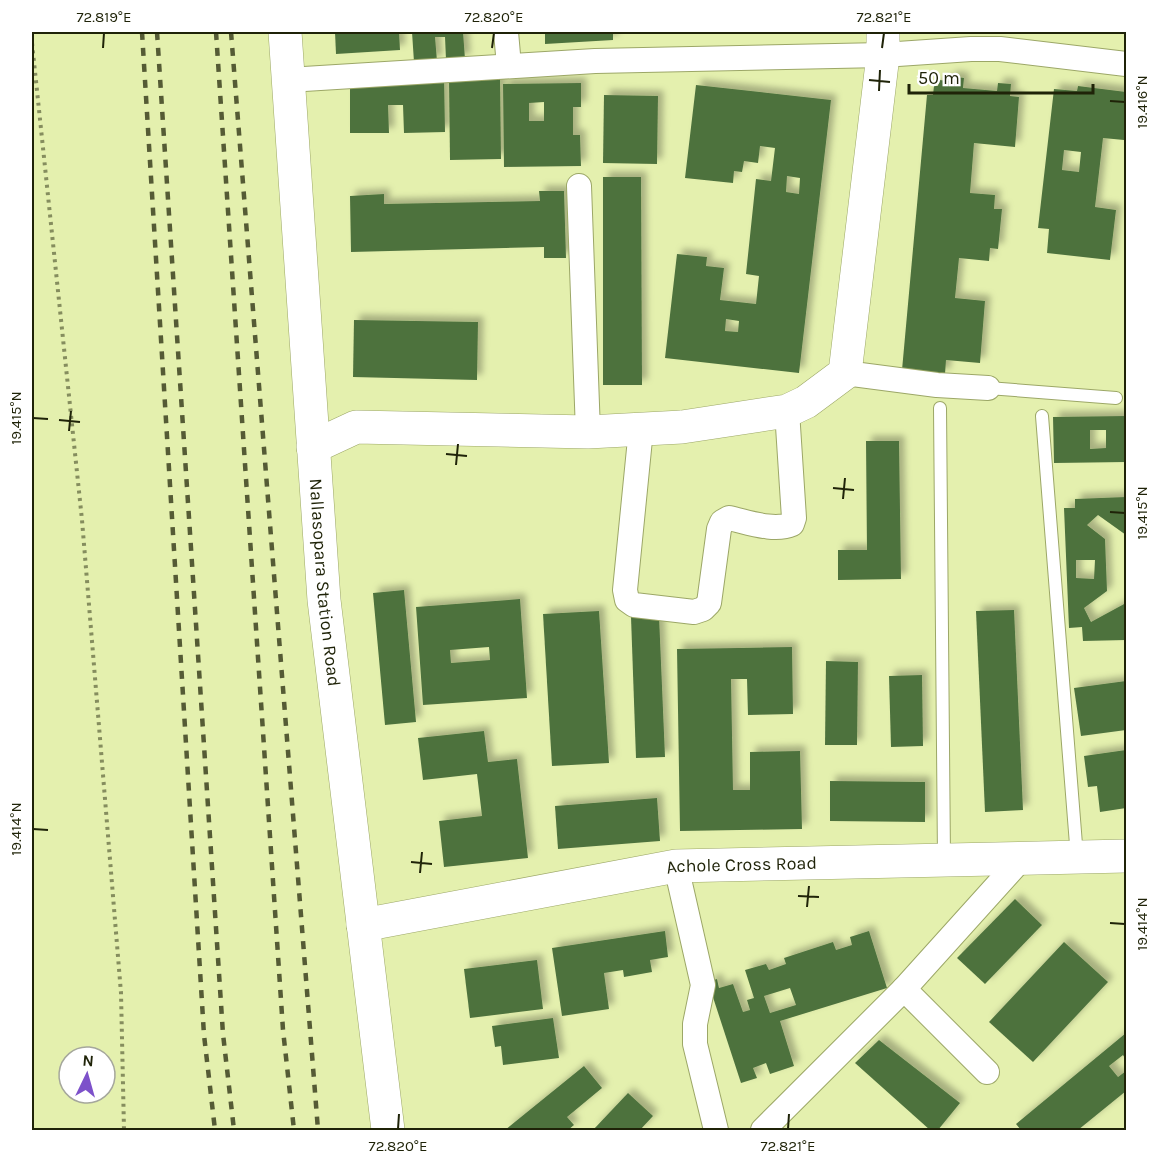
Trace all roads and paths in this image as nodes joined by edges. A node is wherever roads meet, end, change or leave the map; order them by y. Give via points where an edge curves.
1 (285, 32) edge
2 (506, 32) edge
3 (32, 43) edge
4 (883, 43) edge
5 (1126, 64) edge
6 (509, 66) junction
7 (288, 80) junction
8 (579, 186) dead end
9 (845, 373) junction
10 (988, 388) joint
11 (1116, 398) dead end
12 (940, 408) dead end
13 (788, 411) junction
14 (1042, 416) dead end
15 (641, 429) junction
16 (588, 432) junction
17 (312, 447) junction
18 (1126, 856) edge
19 (1023, 857) junction
20 (1077, 858) junction
21 (944, 859) junction
22 (676, 867) junction
23 (363, 925) junction
24 (904, 989) junction
25 (987, 1072) dead end
26 (124, 1131) edge
27 (388, 1131) edge
28 (716, 1131) edge
29 (763, 1131) edge

1 - 7 street, Nallasopara Station Road
2 - 6 street
3 - 26 path via 82,520 121,993
4 - 5 street via 1000,49
4 - 6 street
4 - 9 street
6 - 7 street
7 - 17 street, Nallasopara Station Road
8 - 16 street
9 - 10 street
9 - 13 street
10 - 11 lane
12 - 21 lane
13 - 15 street
13 - 15 street via 792,524 775,527 729,518 722,522 709,603 694,612 634,605 627,600
14 - 20 lane
15 - 16 street
16 - 17 street via 356,428
17 - 23 street, Nallasopara Station Road via 324,600
18 - 20 street, Achole Cross Road
19 - 20 street, Achole Cross Road
19 - 21 street, Achole Cross Road
19 - 24 street
21 - 22 street, Achole Cross Road
22 - 23 street, Achole Cross Road
22 - 28 street via 703,985 695,1044
23 - 27 street, Nallasopara Station Road
24 - 25 street
24 - 29 street

